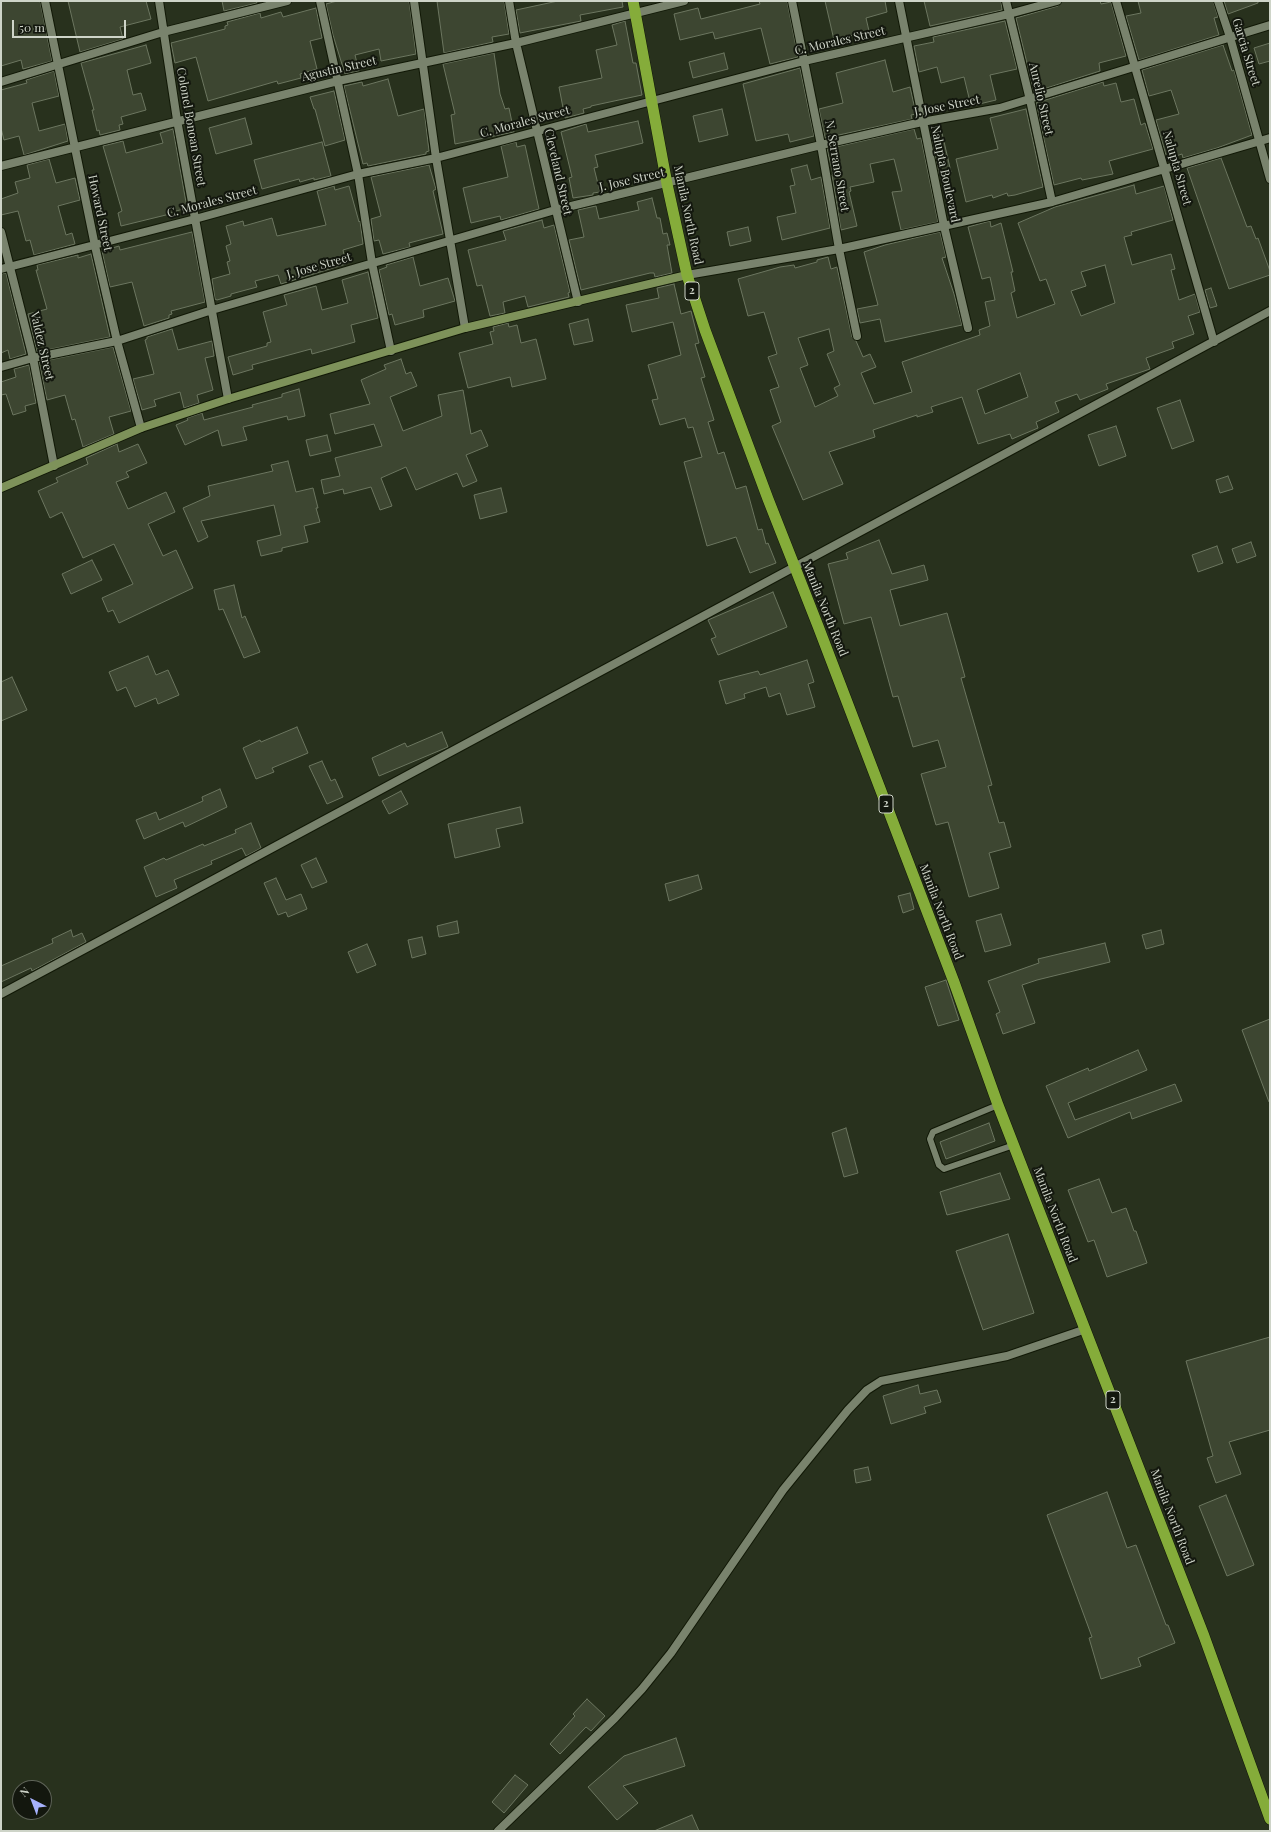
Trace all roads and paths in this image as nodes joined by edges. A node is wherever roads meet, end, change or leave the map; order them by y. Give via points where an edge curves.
1 (45, 1) edge
2 (159, 1) edge
3 (287, 1) edge
4 (320, 1) edge
5 (414, 1) edge
6 (509, 1) edge
7 (633, 1) edge
8 (684, 1) edge
9 (792, 1) edge
10 (899, 1) edge
11 (1006, 1) edge
12 (1057, 1) edge
13 (1116, 1) edge
14 (1218, 1) edge
15 (635, 12) junction
16 (1009, 14) junction
17 (1270, 25) edge
18 (163, 32) junction
19 (1230, 36) junction
20 (907, 38) junction
21 (516, 43) junction
22 (804, 61) junction
23 (422, 63) junction
24 (57, 66) junction
25 (1136, 67) junction
26 (338, 81) junction
27 (1, 82) edge
28 (652, 100) junction
29 (1030, 100) junction
30 (177, 120) junction
31 (922, 122) junction
32 (536, 130) junction
33 (1270, 138) edge
34 (1260, 141) junction
35 (821, 145) junction
36 (73, 147) junction
37 (436, 158) junction
38 (1, 166) edge
39 (1164, 170) junction
40 (358, 174) junction
41 (1270, 179) edge
42 (667, 184) junction
43 (1052, 202) junction
44 (555, 210) junction
45 (195, 219) junction
46 (944, 226) junction
47 (1, 232) edge
48 (450, 242) junction
49 (95, 246) junction
50 (839, 249) junction
51 (372, 263) junction
52 (11, 266) junction
53 (1, 269) edge
54 (687, 275) junction
55 (578, 302) junction
56 (212, 310) junction
57 (1270, 311) edge
58 (466, 328) junction
59 (968, 328) dead end
60 (857, 336) dead end
61 (117, 341) junction
62 (1214, 342) junction
63 (391, 350) junction
64 (33, 358) junction
65 (1, 367) edge
66 (228, 399) junction
67 (141, 428) junction
68 (54, 466) junction
69 (1, 488) edge
70 (794, 568) junction
71 (1, 994) edge
72 (998, 1105) junction
73 (1014, 1145) junction
74 (1086, 1329) junction
75 (1270, 1819) edge
76 (498, 1831) edge

1 - 24 street, Howard Street
2 - 18 street, Colonel Bonoan Street
3 - 18 street
4 - 26 street
5 - 23 street
6 - 21 street, Cleveland Street
7 - 15 highway, Manila North Road / 2
8 - 15 street, Agustin Street
9 - 22 street, N. Serrano Street
10 - 20 street, Nalupta Boulevard
11 - 16 street, Aurelio Street
12 - 16 street, C. Morales Street
13 - 25 street, Nalupta Street
14 - 19 street, Garcia Street
15 - 21 street, Agustin Street
15 - 28 highway, Manila North Road / 2
16 - 20 street, C. Morales Street
16 - 29 street, Aurelio Street
17 - 19 street, J. Jose Street
18 - 24 street
18 - 30 street, Colonel Bonoan Street
19 - 25 street, J. Jose Street
19 - 34 street, Garcia Street
20 - 22 street, C. Morales Street
20 - 31 street, Nalupta Boulevard
21 - 23 street, Agustin Street
21 - 32 street, Cleveland Street
22 - 28 street, C. Morales Street
22 - 35 street, N. Serrano Street
23 - 26 street, Agustin Street
23 - 37 street
24 - 27 street
24 - 36 street, Howard Street
25 - 29 street, J. Jose Street
25 - 39 street, Nalupta Street
26 - 30 street, Agustin Street
26 - 40 street
28 - 32 street, C. Morales Street
28 - 42 highway, Manila North Road / 2
29 - 31 street, J. Jose Street
29 - 43 street, Aurelio Street
30 - 36 street, Agustin Street
30 - 45 street, Colonel Bonoan Street
31 - 35 street, J. Jose Street
31 - 46 street, Nalupta Boulevard
32 - 37 street, C. Morales Street
32 - 44 street, Cleveland Street
33 - 34 street
34 - 39 street
34 - 41 street, Garcia Street
35 - 42 street, J. Jose Street
35 - 50 street, N. Serrano Street
36 - 38 street, Agustin Street
36 - 49 street, Howard Street
37 - 40 street, C. Morales Street
37 - 48 street
39 - 43 street
39 - 62 street, Nalupta Street
40 - 45 street, C. Morales Street
40 - 51 street
42 - 44 street, J. Jose Street
42 - 54 highway, Manila North Road / 2
43 - 46 street
44 - 48 street, J. Jose Street
44 - 55 street, Cleveland Street
45 - 49 street, C. Morales Street
45 - 56 street, Colonel Bonoan Street
46 - 50 street
46 - 59 street, Nalupta Boulevard
47 - 52 street, Valdez Street
48 - 51 street, J. Jose Street
48 - 58 street
49 - 52 street, C. Morales Street
49 - 61 street, Howard Street
50 - 54 street
50 - 60 street, N. Serrano Street
51 - 56 street, J. Jose Street
51 - 63 street
52 - 53 street, C. Morales Street
52 - 64 street, Valdez Street
54 - 55 main road
54 - 70 highway, Manila North Road / 2
55 - 58 main road
56 - 61 street, J. Jose Street
56 - 66 street, Colonel Bonoan Street
57 - 62 street
58 - 63 main road
61 - 64 street, J. Jose Street
61 - 67 street, Howard Street
62 - 70 street
63 - 66 main road
64 - 65 street, J. Jose Street
64 - 68 street, Valdez Street
66 - 67 main road
67 - 68 main road
68 - 69 main road
70 - 71 street
70 - 72 highway, Manila North Road / 2 via 946,960
72 - 73 highway, Manila North Road / 2
72 - 73 lane via 933,1132 930,1139 938,1165 944,1169
73 - 74 highway, Manila North Road / 2
74 - 75 highway, Manila North Road / 2 via 1204,1636
74 - 76 street via 1007,1356 881,1381 867,1390 784,1490 671,1653 642,1689

